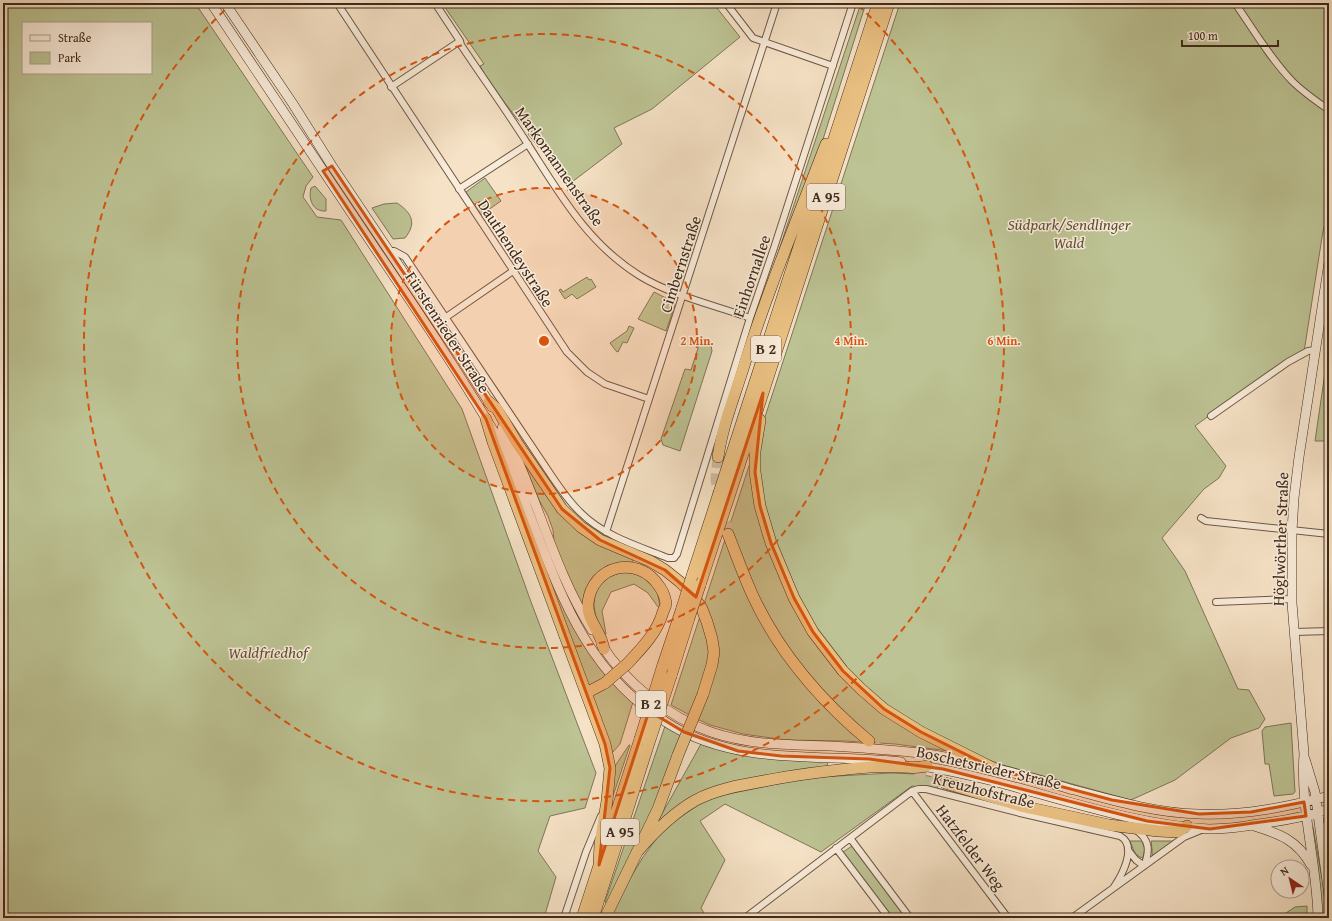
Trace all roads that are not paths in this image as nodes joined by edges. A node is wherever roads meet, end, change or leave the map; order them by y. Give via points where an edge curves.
1 (211, 3) edge
2 (225, 3) edge
3 (337, 3) edge
4 (435, 3) edge
5 (726, 3) edge
6 (777, 3) edge
7 (853, 3) edge
8 (878, 3) edge
9 (889, 3) edge
10 (1235, 3) edge
11 (460, 41) junction
12 (764, 43) junction
13 (833, 66) junction
14 (392, 87) junction
15 (1329, 110) edge
16 (840, 123) junction
17 (528, 144) junction
18 (332, 166) junction
19 (323, 171) junction
20 (459, 189) junction
21 (389, 251) junction
22 (1329, 262) edge
23 (512, 272) junction
24 (684, 295) junction
25 (446, 318) junction
26 (750, 318) junction
27 (438, 324) junction
28 (1315, 350) junction
29 (763, 393) junction
30 (649, 399) junction
31 (489, 402) junction
32 (1211, 416) dead end
33 (486, 418) junction
34 (718, 457) tunnel mouth
35 (1201, 518) dead end
36 (1292, 531) junction
37 (606, 532) junction
38 (728, 534) tunnel mouth
39 (1329, 534) edge
40 (674, 558) joint
41 (696, 581) junction
42 (1292, 599) junction
43 (1216, 602) dead end
44 (1329, 631) edge
45 (1294, 632) junction
46 (604, 649) junction
47 (667, 672) junction
48 (633, 682) joint
49 (586, 693) junction
50 (629, 694) joint
51 (869, 741) tunnel mouth
52 (644, 743) junction
53 (1304, 754) junction
54 (927, 766) junction
55 (995, 769) junction
56 (945, 783) tunnel mouth
57 (912, 791) junction
58 (1329, 796) edge
59 (1316, 799) junction
60 (607, 801) junction
61 (1304, 802) junction
62 (1329, 809) edge
63 (1318, 813) junction
64 (1306, 816) junction
65 (1251, 825) junction
66 (1187, 826) junction
67 (1130, 828) junction
68 (1210, 829) junction
69 (1329, 830) edge
70 (850, 838) junction
71 (836, 848) junction
72 (1128, 850) junction
73 (1324, 850) junction
74 (637, 852) junction
75 (599, 865) junction
76 (1144, 866) junction
77 (1314, 871) junction
78 (1114, 887) junction
79 (1329, 896) edge
80 (887, 916) edge
81 (564, 918) edge
82 (582, 918) edge
83 (593, 918) edge
84 (605, 918) edge
85 (745, 918) edge
86 (879, 918) edge
87 (910, 918) edge
88 (1008, 918) edge
89 (1072, 918) edge
90 (1318, 918) edge

1 - 19 main road, Fürstenrieder Straße
2 - 18 main road, Fürstenrieder Straße
3 - 14 street, Dauthendeystraße
4 - 11 street, Markomannenstraße
5 - 12 street via 753,38
6 - 12 street, Cimbernstraße
7 - 13 street, Einhornallee
8 - 16 highway, B 2
9 - 29 highway, A 95
10 - 15 street via 1268,53 1291,80
11 - 14 street
11 - 17 street, Markomannenstraße
12 - 13 street
12 - 24 street, Cimbernstraße
13 - 26 street, Einhornallee
14 - 20 street, Dauthendeystraße
16 - 34 highway via 829,136 749,349 726,421
16 - 41 highway, B 2
17 - 20 street
17 - 24 street, Markomannenstraße via 572,212 603,248 640,276
18 - 19 main road
18 - 21 main road, Fürstenrieder Straße
19 - 33 main road, Fürstenrieder Straße via 454,365
20 - 23 street, Dauthendeystraße
21 - 25 street, Fürstenrieder Straße via 405,257
21 - 27 main road, Fürstenrieder Straße
22 - 28 main road, Höglwörther Straße
23 - 25 street
23 - 30 street, Dauthendeystraße via 565,350 587,372 605,384
24 - 26 street, Markomannenstraße
24 - 30 street, Cimbernstraße
25 - 27 street
25 - 37 street, Fürstenrieder Straße via 573,505
26 - 40 street, Einhornallee
27 - 31 main road, Fürstenrieder Straße
28 - 32 street via 1288,362
28 - 36 main road, Höglwörther Straße via 1299,458
29 - 41 highway, A 95
29 - 55 highway via 755,451 760,506 771,543 794,598 813,632 843,671 884,709 921,732
30 - 37 street, Cimbernstraße
31 - 46 main road, Fürstenrieder Straße via 522,469 565,578 582,614
31 - 74 highway, bridge via 497,409 562,509 600,540 665,570 695,598 707,622 714,652 712,665 658,808
33 - 49 highway
33 - 50 main road, Fürstenrieder Straße via 509,460 556,582 573,618 592,652
35 - 36 street via 1206,521
36 - 39 street
36 - 42 main road, Höglwörther Straße
37 - 40 street, Fürstenrieder Straße via 668,558
38 - 51 highway via 752,595 794,665 833,709
41 - 47 highway, A 95, bridge via 689,618
41 - 47 highway, B 2, bridge via 682,608
42 - 43 street
42 - 45 main road, Höglwörther Straße
44 - 45 street
45 - 53 main road, Höglwörther Straße
46 - 48 main road, Fürstenrieder Straße
46 - 49 highway, bridge via 589,617 588,603 593,587 602,575 613,569 636,568 647,572 663,591 666,604 660,622 649,640 627,664 597,689
47 - 52 highway, A 95, bridge
48 - 55 main road, Boschetsrieder Straße via 652,700 690,723 741,740 784,745 893,750 934,755
49 - 60 highway via 605,744 610,768
50 - 54 main road, Boschetsrieder Straße via 668,724 707,742 738,751
52 - 75 highway, B 2
52 - 83 highway, A 95
53 - 59 main road, Höglwörther Straße
53 - 61 main road, Höglwörther Straße
54 - 66 main road, Boschetsrieder Straße via 982,778 1115,815
54 - 74 highway via 916,769 872,767 824,771 728,788 709,794 683,808 664,823
55 - 61 main road, Boschetsrieder Straße via 1112,800 1181,813 1224,815
56 - 67 highway via 1021,806
57 - 70 street, Kreuzhofstraße
57 - 72 street, Kreuzhofstraße via 926,789 1115,834 1126,840
57 - 88 street, Hatzfelder Weg
58 - 59 main road, Boschetsrieder Straße
59 - 61 main road, Boschetsrieder Straße
59 - 63 main road, Höglwörther Straße
60 - 75 highway
60 - 81 street via 586,852
61 - 64 main road, Höglwörther Straße
62 - 63 main road, Boschetsrieder Straße
63 - 64 main road, Boschetsrieder Straße
63 - 73 main road, Höglwörther Straße
64 - 65 main road, Boschetsrieder Straße
64 - 77 main road, Höglwörther Straße
65 - 68 main road, Boschetsrieder Straße
65 - 77 main road via 1289,839 1298,846
66 - 67 highway via 1178,832
66 - 68 main road, Boschetsrieder Straße
67 - 76 street via 1137,831 1146,843 1148,855
68 - 76 street via 1184,837
69 - 73 main road
70 - 71 street, Kreuzhofstraße
70 - 87 street
71 - 80 street
71 - 85 street, Kreuzhofstraße
72 - 76 street
72 - 78 street via 1122,874
73 - 79 main road, Höglwörther Straße
74 - 84 highway
75 - 82 highway, A 95
76 - 78 street
77 - 90 main road, Höglwörther Straße
78 - 89 street
80 - 86 street

